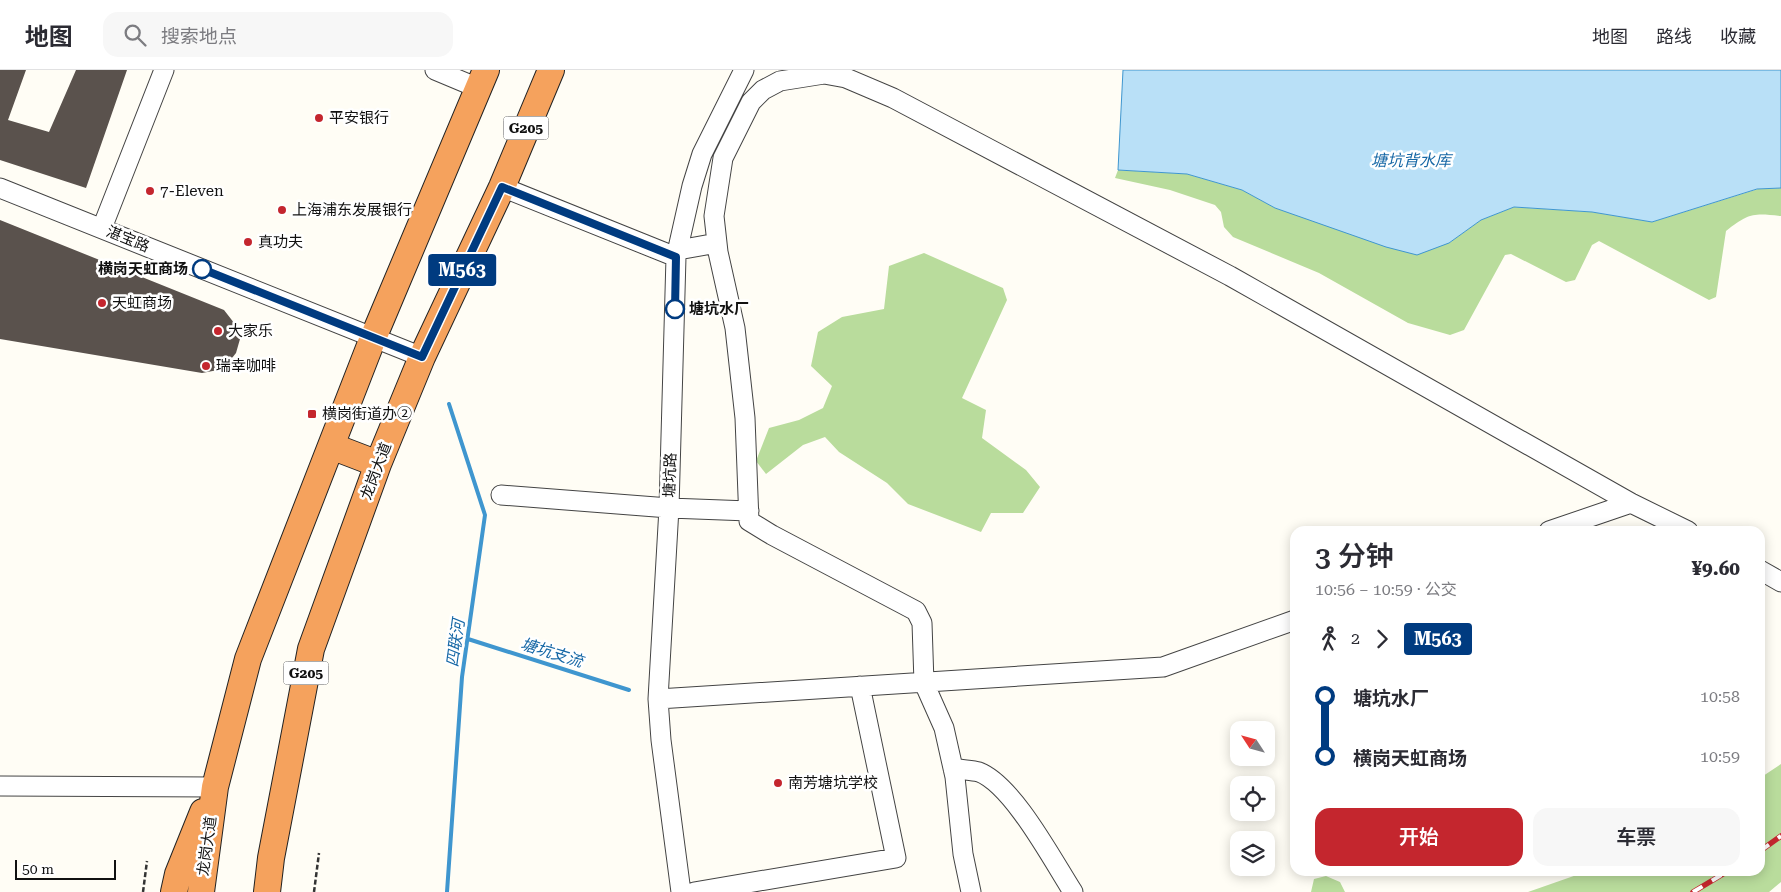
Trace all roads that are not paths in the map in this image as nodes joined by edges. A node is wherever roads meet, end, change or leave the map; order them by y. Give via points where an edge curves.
1 (164, 70) edge
2 (435, 70) edge
3 (551, 70) edge
4 (744, 70) edge
5 (482, 79) edge
6 (502, 187) junction
7 (0, 188) edge
8 (102, 228) junction
9 (717, 243) junction
10 (677, 254) junction
11 (374, 337) junction
12 (422, 357) junction
13 (331, 446) junction
14 (378, 464) junction
15 (501, 495) dead end
16 (1631, 502) junction
17 (669, 508) junction
18 (749, 511) junction
19 (1563, 526) edge
20 (1678, 526) edge
21 (1765, 573) edge
22 (1781, 582) edge
23 (1290, 622) edge
24 (924, 683) junction
25 (860, 686) junction
26 (658, 699) junction
27 (953, 768) junction
28 (0, 786) edge
29 (215, 787) junction
30 (174, 892) edge
31 (201, 892) edge
32 (267, 892) edge
33 (681, 892) edge
34 (694, 892) edge
35 (971, 892) edge
36 (1073, 892) edge

1 - 8 street
2 - 5 street
3 - 6 highway, 龙岗大道 / G205
4 - 10 street, 塘坑路 via 702,154
5 - 11 highway, 龙岗大道
6 - 10 street
6 - 12 highway, 龙岗大道 / G205
7 - 8 street, 湛宝路
8 - 11 street, 湛宝路
9 - 10 street
9 - 16 street via 714,216 723,158 751,102 763,90 780,81 824,74 846,78 893,98 1230,276
9 - 18 street via 736,328 745,418
10 - 17 street, 塘坑路
11 - 12 street, 湛宝路
11 - 13 highway, 龙岗大道
12 - 14 highway, 龙岗大道 / G205
13 - 14 highway
13 - 29 highway, 龙岗大道 via 248,659
14 - 32 highway, 龙岗大道 / G205 via 311,648
15 - 17 street
16 - 19 street
16 - 20 street
17 - 18 street
17 - 26 street, 塘坑路
18 - 24 street via 749,521 772,535 916,610 922,623
21 - 22 street
23 - 24 street via 1163,667
24 - 25 street
24 - 27 street via 944,728
25 - 26 street
25 - 34 street via 896,858
26 - 33 street, 塘坑路
27 - 35 street
27 - 36 street via 979,772 1006,793
28 - 29 street
29 - 30 highway via 195,828
29 - 31 highway, 龙岗大道

